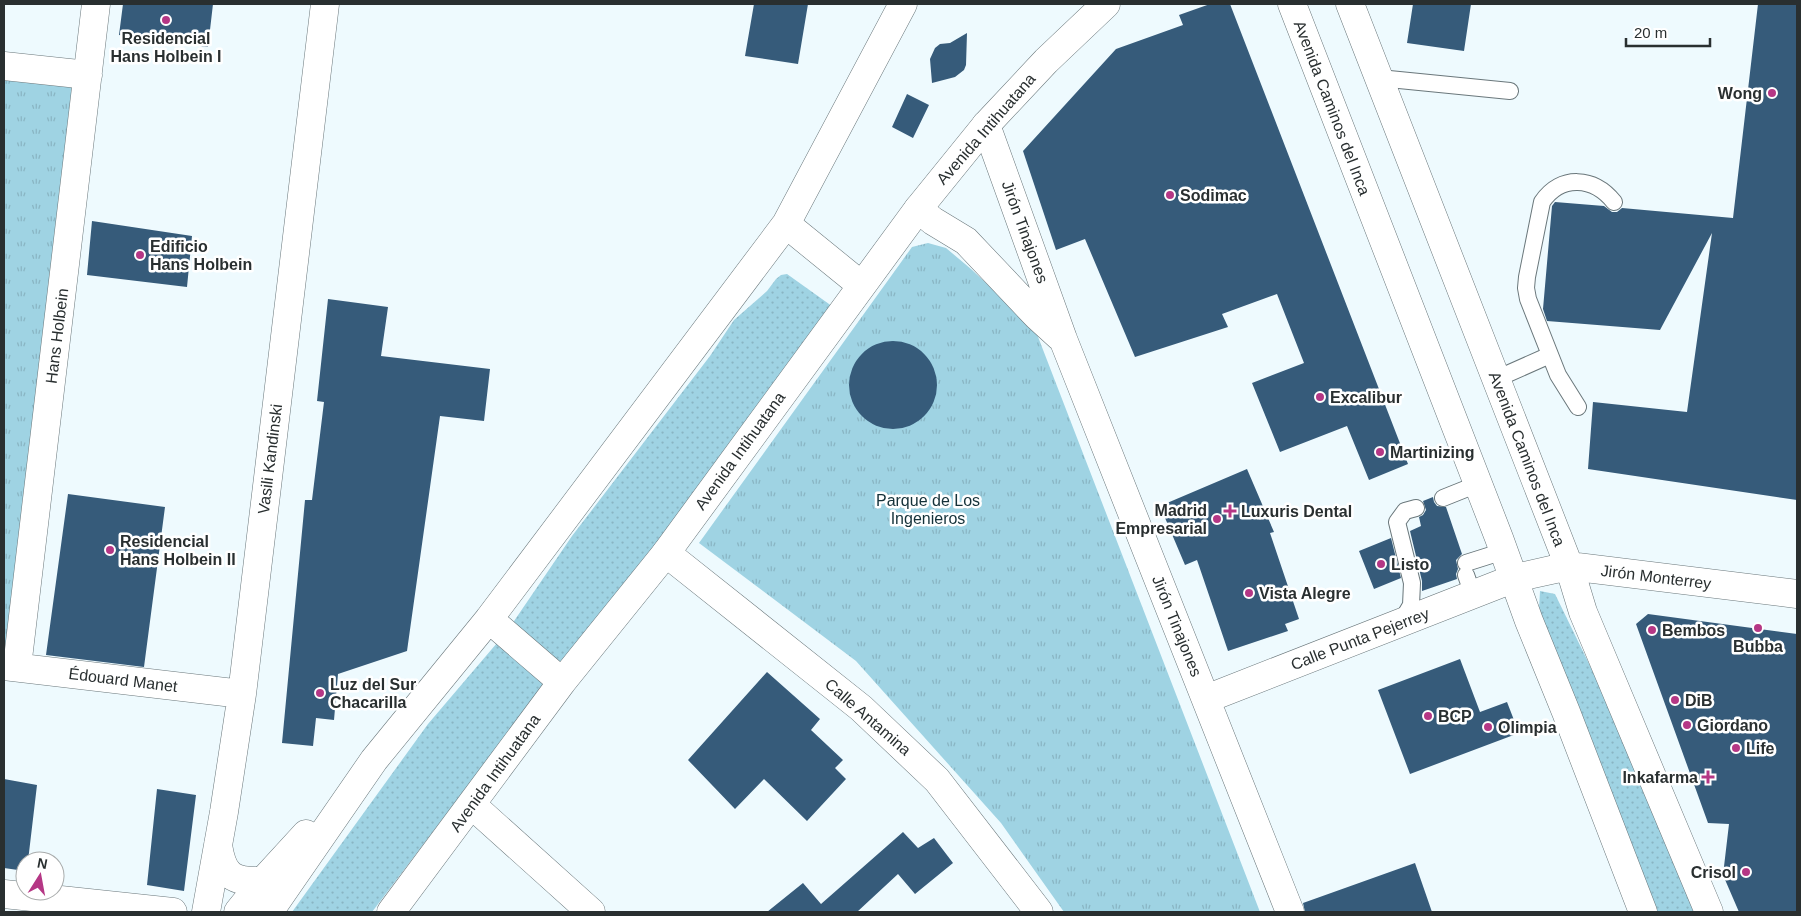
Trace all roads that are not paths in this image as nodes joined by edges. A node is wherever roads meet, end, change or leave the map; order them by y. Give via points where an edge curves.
1 (96, 4) edge
2 (325, 4) edge
3 (903, 4) edge
4 (1106, 4) edge
5 (1292, 4) edge
6 (1350, 4) edge
7 (4, 66) edge
8 (88, 76) junction
9 (1379, 78) junction
10 (1510, 91) dead end
11 (986, 125) junction
12 (1614, 202) dead end
13 (918, 209) junction
14 (786, 224) junction
15 (861, 285) junction
16 (1063, 339) junction
17 (1550, 355) junction
18 (1496, 380) junction
19 (1578, 407) dead end
20 (1478, 484) junction
21 (1442, 498) dead end
22 (1416, 508) dead end
23 (1504, 551) junction
24 (666, 553) junction
25 (1569, 566) junction
26 (1468, 578) junction
27 (1515, 578) junction
28 (1797, 594) edge
29 (489, 619) junction
30 (1400, 623) junction
31 (11, 667) edge
32 (562, 682) junction
33 (242, 694) junction
34 (1206, 699) junction
35 (374, 760) junction
36 (472, 805) junction
37 (218, 845) junction
38 (263, 881) junction
39 (4, 894) edge
40 (144, 911) edge
41 (173, 912) edge
42 (206, 912) edge
43 (210, 912) edge
44 (238, 912) edge
45 (270, 912) edge
46 (391, 912) edge
47 (591, 912) edge
48 (1039, 912) edge
49 (1290, 912) edge
50 (1643, 912) edge
51 (1709, 912) edge

1 - 8 street, Hans Holbein
2 - 33 street, Vasili Kandinski
3 - 14 street
4 - 11 street, Avenida Intihuatana
5 - 20 street, Avenida Caminos del Inca
6 - 9 street, Avenida Caminos del Inca
7 - 8 street
8 - 31 street, Hans Holbein
9 - 10 lane
9 - 18 street, Avenida Caminos del Inca
11 - 13 street, Avenida Intihuatana
11 - 16 street, Jirón Tinajones
12 - 17 lane via 1606,192 1588,183 1570,182 1548,194 1542,202 1526,288
13 - 15 street, Avenida Intihuatana
13 - 16 street, Jirón Tinajones via 966,241
14 - 15 street
14 - 29 street
15 - 24 street, Avenida Intihuatana
16 - 34 street, Jirón Tinajones
17 - 18 lane
17 - 19 lane
18 - 25 street, Avenida Caminos del Inca
20 - 21 lane
20 - 23 street, Avenida Caminos del Inca
22 - 30 lane via 1406,511 1397,522 1415,582 1410,605
23 - 26 lane
23 - 27 street, Avenida Caminos del Inca
24 - 32 street, Avenida Intihuatana
24 - 48 street, Calle Antamina via 861,708 937,780
25 - 27 street, Jirón Monterrey
25 - 28 street, Jirón Monterrey
25 - 51 street, Avenida Caminos del Inca via 1583,612
26 - 27 street, Calle Punta Pejerrey
26 - 30 street, Calle Punta Pejerrey
27 - 50 street, Avenida Caminos del Inca
29 - 32 street
29 - 35 street
30 - 34 street, Calle Punta Pejerrey
31 - 33 street, Édouard Manet
32 - 36 street, Avenida Intihuatana
33 - 37 street, Vasili Kandinski
34 - 49 street, Jirón Tinajones
35 - 38 street
35 - 45 street
36 - 46 street, Avenida Intihuatana
36 - 47 street
37 - 38 street via 220,860 227,873 244,882
37 - 42 street, Vasili Kandinski
38 - 43 street
38 - 44 street
39 - 40 street
40 - 41 street

